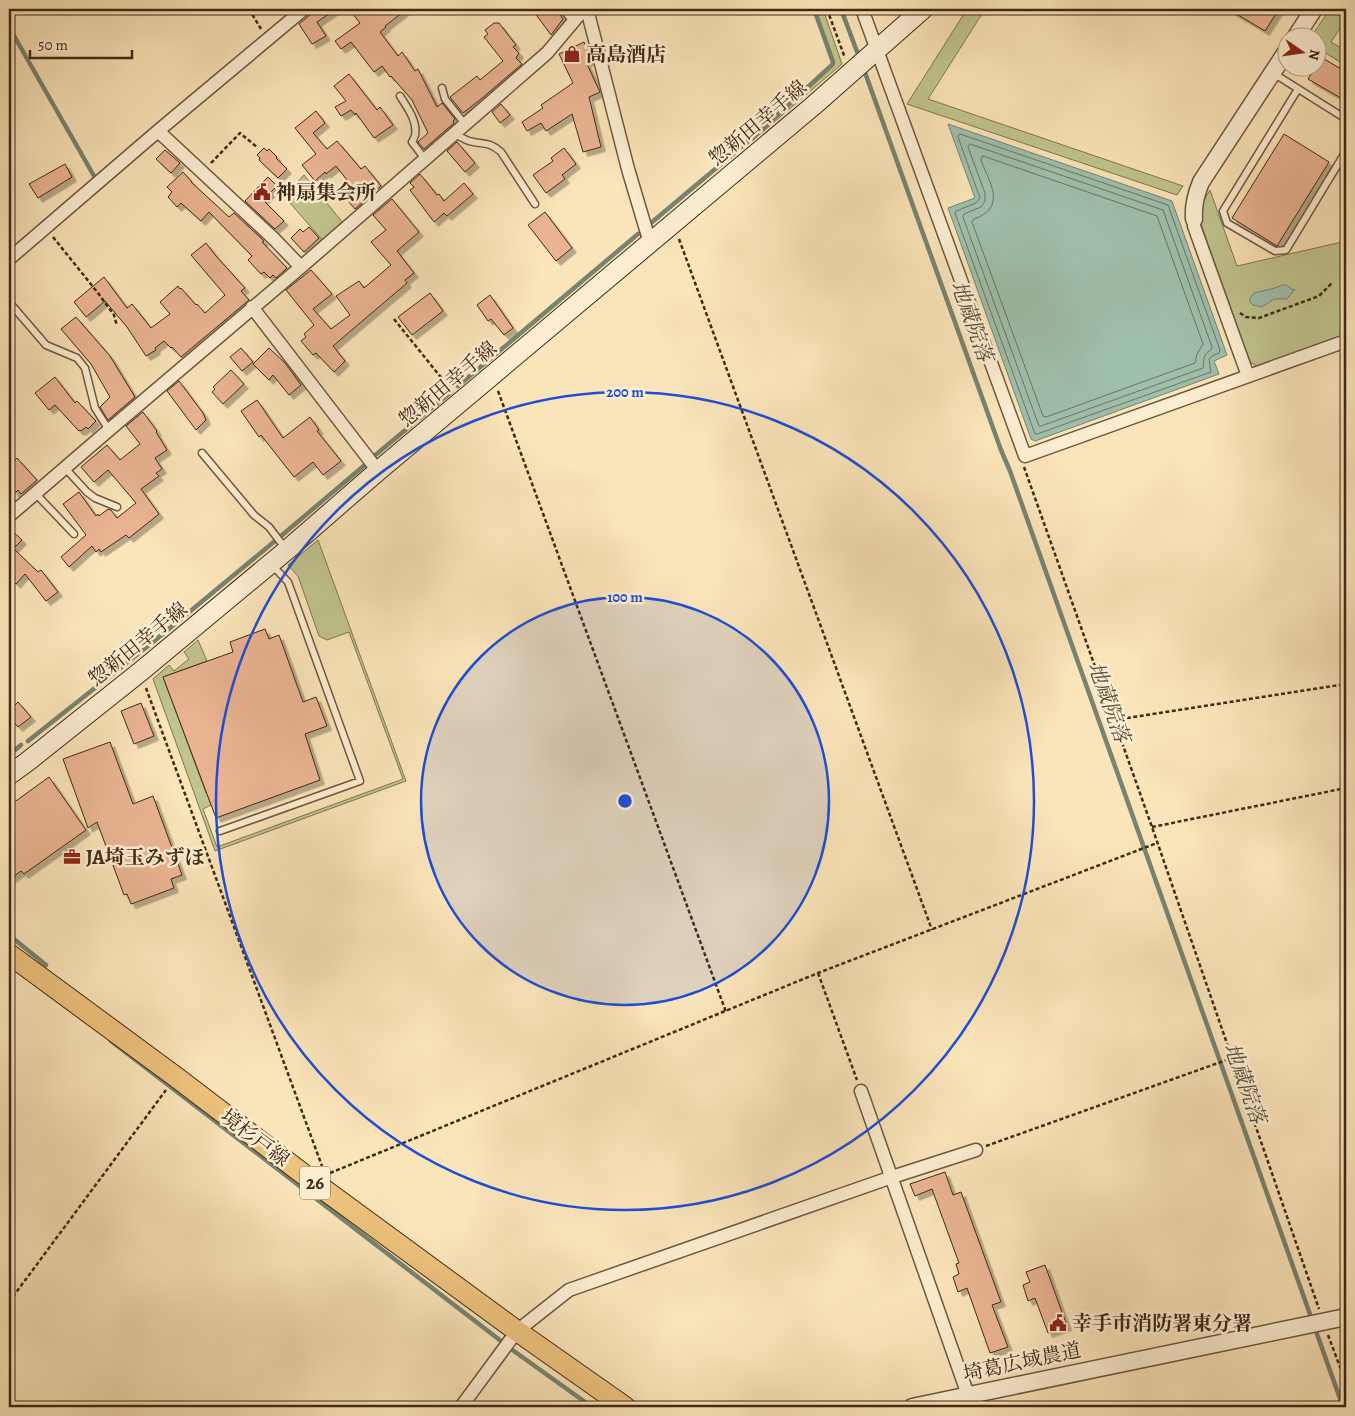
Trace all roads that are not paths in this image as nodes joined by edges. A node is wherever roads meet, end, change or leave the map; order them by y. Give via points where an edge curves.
1 (304, 9) edge
2 (563, 9) edge
3 (586, 9) edge
4 (862, 9) edge
5 (1314, 9) edge
6 (917, 13) edge
7 (573, 22) junction
8 (1302, 28) edge
9 (864, 62) junction
10 (1278, 63) edge
11 (1272, 72) junction
12 (442, 88) dead end
13 (1298, 89) junction
14 (400, 96) dead end
15 (1346, 119) edge
16 (465, 124) junction
17 (158, 131) junction
18 (453, 134) junction
19 (1346, 151) edge
20 (425, 159) junction
21 (535, 204) dead end
22 (1194, 219) joint
23 (650, 243) junction
24 (9, 259) edge
25 (301, 267) junction
26 (9, 302) edge
27 (252, 307) junction
28 (1346, 341) edge
29 (1248, 376) junction
30 (109, 430) junction
31 (202, 453) dead end
32 (65, 468) junction
33 (378, 471) junction
34 (35, 493) junction
35 (117, 507) dead end
36 (9, 516) edge
37 (74, 534) dead end
38 (287, 550) junction
39 (270, 563) junction
40 (9, 774) edge
41 (220, 831) dead end
42 (9, 954) edge
43 (861, 1091) road end
44 (976, 1150) road end
45 (892, 1178) junction
46 (1346, 1317) edge
47 (517, 1331) junction
48 (968, 1395) junction
49 (461, 1407) edge
50 (625, 1407) edge
51 (912, 1407) edge

1 - 17 street
2 - 7 lane
3 - 7 street
3 - 23 street
4 - 9 street
5 - 8 street
6 - 9 main road, 惣新田幸手線
7 - 16 street via 547,53
9 - 23 main road, 惣新田幸手線
9 - 29 street via 1025,456
10 - 11 street
11 - 13 lane
11 - 22 street via 1201,182 1196,194
12 - 16 lane via 445,99
13 - 15 lane
13 - 19 lane via 1223,211 1227,223 1275,251 1286,250
14 - 20 lane via 413,118 416,134 412,142
16 - 18 street
17 - 24 street
17 - 25 street
18 - 20 street
18 - 21 lane via 494,146
20 - 25 street
22 - 29 street
23 - 33 main road, 惣新田幸手線
25 - 27 street
26 - 30 lane via 46,344 77,358 85,368 95,408
27 - 30 street
27 - 33 street
28 - 29 street
30 - 32 street
31 - 38 lane
32 - 34 street
32 - 35 lane via 87,492
33 - 38 main road, 惣新田幸手線
34 - 36 street
34 - 37 lane
38 - 39 main road, 惣新田幸手線
39 - 40 main road, 惣新田幸手線 via 140,672
39 - 41 lane via 288,582 360,780
42 - 47 main road, 境杉戸線 / 26
43 - 45 street
44 - 45 street
45 - 47 street via 569,1290
45 - 48 street
46 - 48 street, 埼葛広域農道
47 - 49 street
47 - 50 main road, 境杉戸線 / 26
48 - 51 street, 埼葛広域農道

